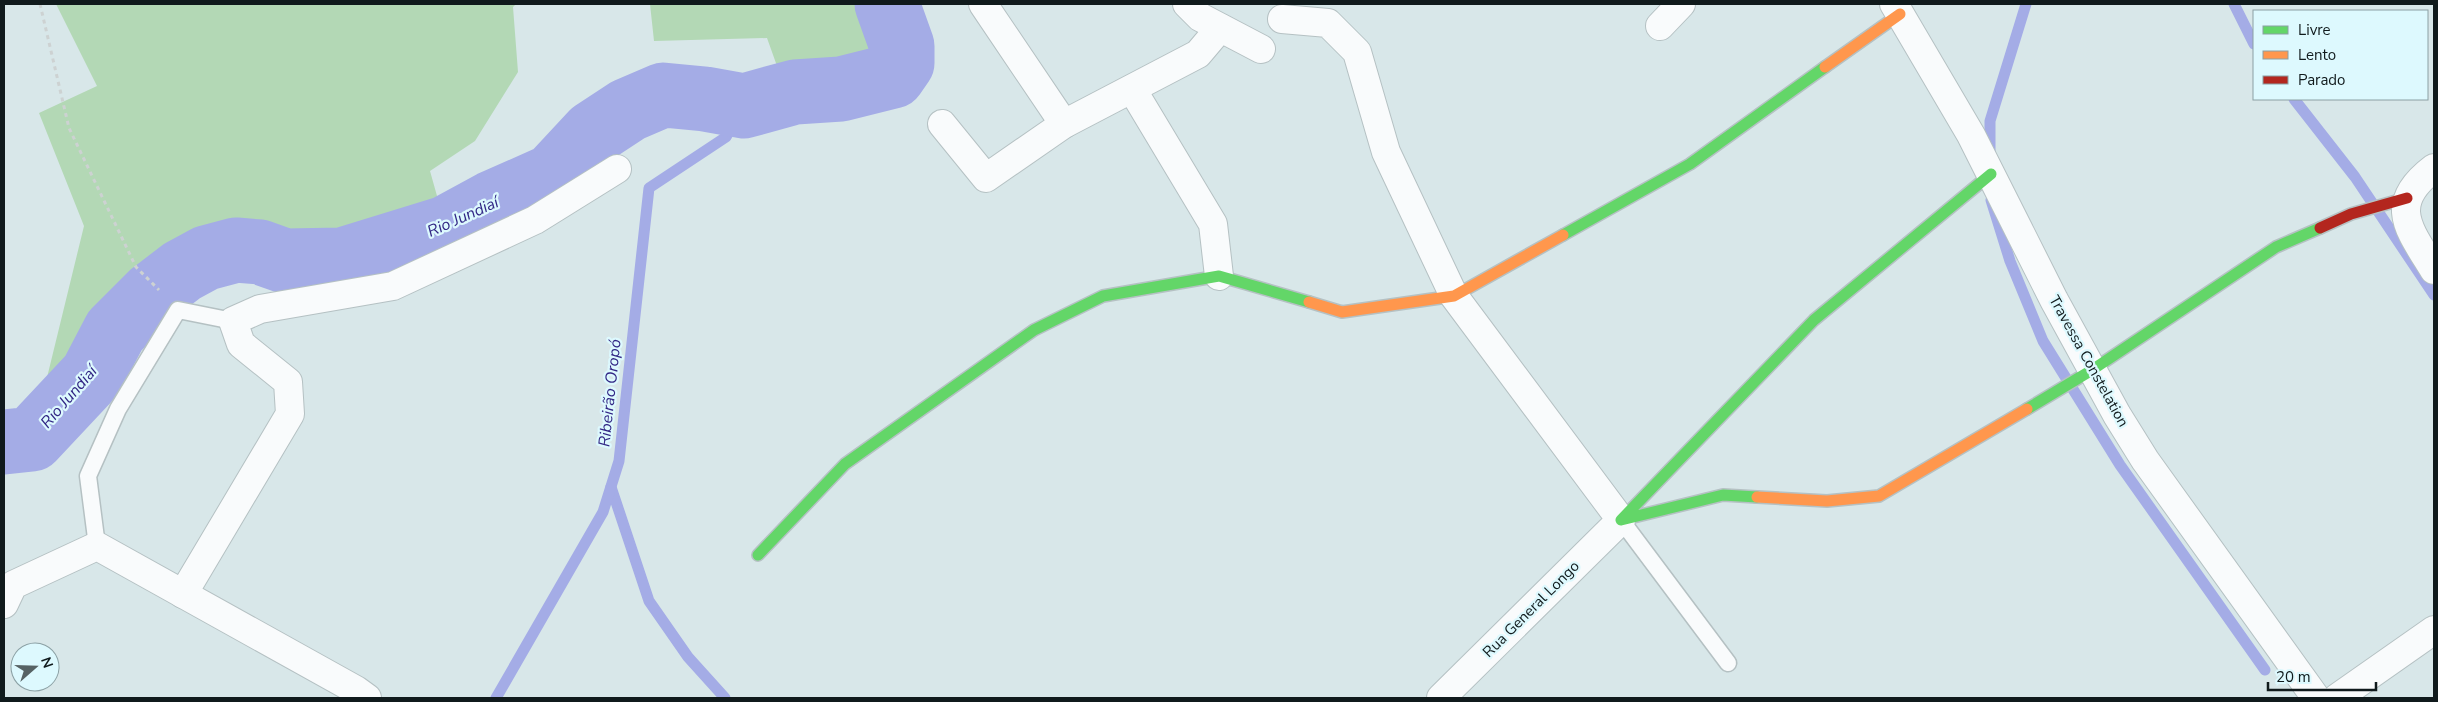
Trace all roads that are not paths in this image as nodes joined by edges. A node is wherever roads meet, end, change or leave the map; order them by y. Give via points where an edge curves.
1 (983, 4) edge
2 (1187, 4) edge
3 (1681, 4) edge
4 (1897, 9) edge
5 (1282, 20) dead end
6 (1660, 26) dead end
7 (1220, 28) junction
8 (1261, 49) dead end
9 (1132, 89) junction
10 (942, 124) dead end
11 (1064, 124) junction
12 (2434, 168) edge
13 (617, 169) dead end
14 (1991, 174) junction
15 (2407, 198) junction
16 (2434, 270) edge
17 (1219, 276) junction
18 (1454, 296) junction
19 (233, 321) junction
20 (2092, 370) junction
21 (1621, 520) junction
22 (97, 546) junction
23 (758, 555) dead end
24 (183, 594) junction
25 (8, 595) edge
26 (2434, 630) edge
27 (1728, 664) dead end
28 (1452, 694) edge
29 (367, 698) edge
30 (2316, 698) edge
31 (2337, 698) edge

1 - 11 street
2 - 7 street via 1200,17
3 - 6 street
4 - 14 street, Travessa Constelation
4 - 18 street via 1690,164
5 - 18 street via 1328,22 1357,52 1386,152
7 - 8 street
7 - 9 street via 1198,54
9 - 11 street
9 - 17 street via 1213,224
10 - 11 street via 986,178
12 - 15 street
13 - 19 street via 535,220 393,286 260,309
14 - 20 street, Travessa Constelation
14 - 21 street via 1814,320
15 - 16 street via 2406,219 2410,232
15 - 20 street via 2352,214 2276,247
17 - 18 street via 1342,312
17 - 23 street via 1103,296 1034,330 846,464
18 - 21 street
19 - 22 lane via 178,310 118,408 88,476
19 - 24 street via 241,344 288,382 290,414
20 - 21 street via 1879,496 1828,501 1724,495
20 - 30 street, Travessa Constelation via 2145,460
21 - 27 lane
21 - 28 street, Rua General Longo
22 - 24 street
22 - 25 street
24 - 29 street
26 - 31 street

